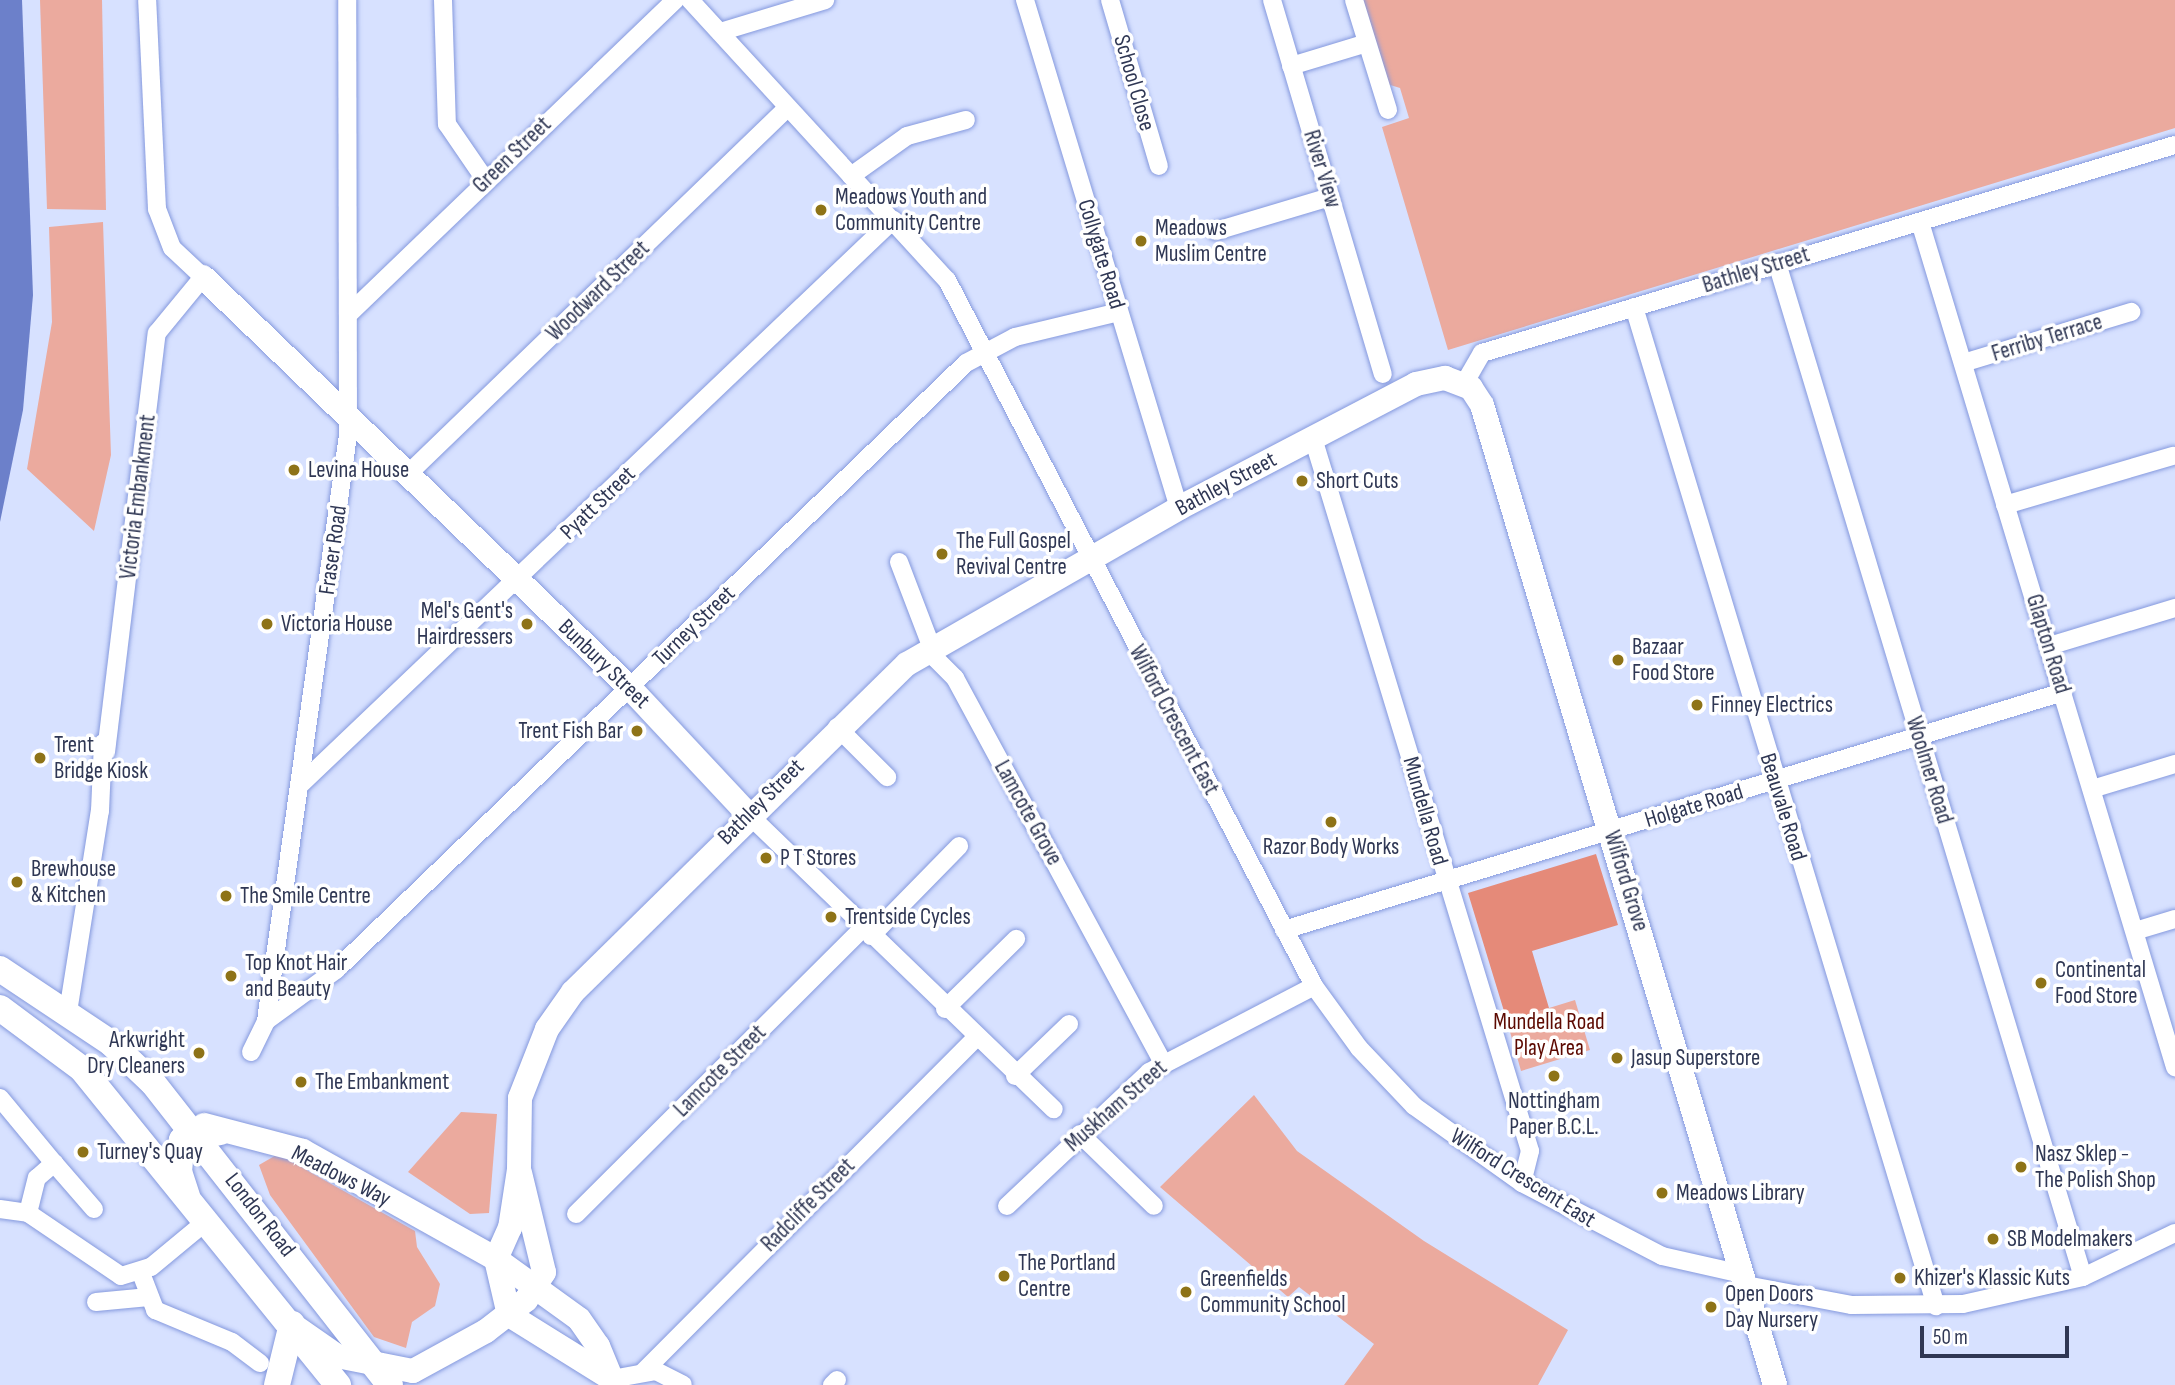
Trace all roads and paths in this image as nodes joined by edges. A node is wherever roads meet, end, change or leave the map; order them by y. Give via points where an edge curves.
1 (147, 0) edge
2 (347, 0) edge
3 (443, 0) edge
4 (690, 0) edge
5 (825, 0) edge
6 (1025, 0) edge
7 (1110, 0) edge
8 (1272, 0) edge
9 (1354, 0) edge
10 (669, 2) edge
11 (720, 32) junction
12 (1367, 43) junction
13 (1291, 66) junction
14 (788, 108) junction
15 (1388, 110) dead end
16 (966, 120) dead end
17 (2175, 145) edge
18 (1159, 166) dead end
19 (851, 176) junction
20 (486, 180) junction
21 (1330, 197) junction
22 (893, 220) junction
23 (1920, 222) junction
24 (1216, 231) dead end
25 (1777, 263) junction
26 (203, 277) junction
27 (1634, 307) junction
28 (351, 312) junction
29 (1119, 312) junction
30 (2131, 312) dead end
31 (985, 349) junction
32 (1963, 363) junction
33 (1383, 373) dead end
34 (1464, 384) junction
35 (349, 417) junction
36 (1313, 438) junction
37 (2173, 456) edge
38 (408, 474) junction
39 (2006, 505) junction
40 (1179, 508) junction
41 (1088, 557) junction
42 (899, 562) dead end
43 (518, 580) junction
44 (2175, 608) edge
45 (2049, 646) junction
46 (932, 649) junction
47 (629, 688) junction
48 (2063, 692) junction
49 (837, 727) junction
50 (1920, 738) junction
51 (2175, 764) edge
52 (887, 777) dead end
53 (1775, 781) junction
54 (301, 784) junction
55 (2092, 789) junction
56 (748, 814) junction
57 (1611, 832) junction
58 (959, 846) dead end
59 (1445, 880) junction
60 (2175, 919) edge
61 (1284, 930) junction
62 (2135, 931) junction
63 (867, 932) junction
64 (1016, 939) dead end
65 (0, 969) edge
66 (1314, 986) junction
67 (0, 1008) edge
68 (945, 1009) junction
69 (68, 1012) junction
70 (267, 1021) junction
71 (1069, 1024) dead end
72 (975, 1039) junction
73 (251, 1052) dead end
74 (1163, 1062) junction
75 (2175, 1067) edge
76 (1014, 1076) junction
77 (0, 1098) edge
78 (1054, 1109) dead end
79 (186, 1123) junction
80 (221, 1132) joint
81 (1080, 1134) junction
82 (54, 1163) junction
83 (519, 1169) junction
84 (1522, 1182) junction
85 (1007, 1206) dead end
86 (1154, 1206) dead end
87 (0, 1209) edge
88 (94, 1209) dead end
89 (28, 1213) junction
90 (576, 1214) dead end
91 (198, 1217) junction
92 (2175, 1233) edge
93 (500, 1250) junction
94 (141, 1273) junction
95 (2083, 1276) junction
96 (1744, 1280) junction
97 (537, 1286) junction
98 (149, 1297) junction
99 (96, 1302) dead end
100 (1936, 1306) junction
101 (509, 1315) junction
102 (292, 1324) junction
103 (260, 1363) dead end
104 (642, 1373) junction
105 (383, 1377) edge
106 (613, 1382) edge
107 (331, 1384) edge
108 (277, 1385) edge
109 (683, 1385) edge
110 (1775, 1385) edge

1 - 26 street, Bunbury Street via 159,218 172,248
2 - 28 street, Fraser Road
3 - 20 street via 447,124
4 - 11 street
5 - 11 street
6 - 29 street, Collygate Road
7 - 18 street, School Close
8 - 13 street, River View
9 - 12 street
10 - 20 street, Green Street
11 - 14 street, Wilford Crescent East
12 - 13 street
12 - 15 street
13 - 21 street, River View
14 - 19 street, Wilford Crescent East
14 - 38 street, Woodward Street
16 - 19 street via 907,136
17 - 23 street, Bathley Street
19 - 22 street, Wilford Crescent East
20 - 28 street, Green Street
21 - 24 street
21 - 33 street, River View
22 - 31 street, Wilford Crescent East via 942,271
22 - 43 street, Pyatt Street
23 - 25 street, Bathley Street
23 - 32 street, Glapton Road
25 - 27 street, Bathley Street
25 - 50 street, Woolmer Road
26 - 35 street, Bunbury Street
26 - 69 street, Victoria Embankment via 157,333 110,734
27 - 34 street, Bathley Street via 1482,353
27 - 53 street, Beauvale Road
28 - 35 street, Fraser Road
29 - 31 street, Turney Street
29 - 40 street, Collygate Road
30 - 32 street, Ferriby Terrace
31 - 41 street, Wilford Crescent East
31 - 47 street, Turney Street
32 - 39 street, Glapton Road
34 - 36 street, Bathley Street via 1445,378 1416,384
34 - 57 street, Wilford Grove via 1482,405
35 - 38 street, Bunbury Street
35 - 54 street, Fraser Road
36 - 40 street, Bathley Street
36 - 59 street, Mundella Road
37 - 39 street
38 - 43 street, Bunbury Street
39 - 45 street, Glapton Road
40 - 41 street, Bathley Street
41 - 46 street, Bathley Street
41 - 61 street, Wilford Crescent East
42 - 46 street, Lamcote Grove
43 - 47 street, Bunbury Street
43 - 54 street, Pyatt Street
44 - 45 street
45 - 48 street, Glapton Road
46 - 49 street, Bathley Street
46 - 74 street, Lamcote Grove via 955,678
47 - 56 street, Bunbury Street
47 - 70 street, Turney Street via 336,970
48 - 50 street, Holgate Road
48 - 55 street, Glapton Road
49 - 52 street
49 - 56 street, Bathley Street
50 - 53 street, Holgate Road
50 - 95 street, Woolmer Road
51 - 55 street
53 - 57 street, Holgate Road
53 - 100 street, Beauvale Road
54 - 70 street, Fraser Road
55 - 62 street, Glapton Road
56 - 63 street, Bunbury Street
56 - 83 street, Bathley Street via 573,992 547,1029 520,1098
57 - 59 street, Holgate Road
57 - 96 street, Wilford Grove
58 - 63 street, Lamcote Street
59 - 61 street, Holgate Road
59 - 84 street, Mundella Road via 1530,1151
60 - 62 street
61 - 66 street, Wilford Crescent East
62 - 75 street, Glapton Road
63 - 68 street, Bunbury Street
63 - 90 street, Lamcote Street
64 - 68 street
65 - 69 main road, London Road
66 - 74 street, Muskham Street
66 - 84 street, Wilford Crescent East via 1399,1091
67 - 91 main road, London Road via 82,1069
68 - 72 street, Bunbury Street
69 - 79 main road, London Road via 119,1049
70 - 73 street, Fraser Road
71 - 76 street
72 - 76 street, Bunbury Street
72 - 104 street, Radcliffe Street
74 - 81 street, Muskham Street
76 - 78 street, Bunbury Street
77 - 82 street
79 - 80 main road
79 - 91 main road via 178,1153
79 - 105 main road, London Road
80 - 93 street, Meadows Way via 303,1151
81 - 85 street, Muskham Street
81 - 86 street
82 - 88 street
82 - 89 street via 37,1178
83 - 93 street, Bathley Street
83 - 97 street, Bathley Street via 545,1257
84 - 96 street, Wilford Crescent East via 1662,1256
87 - 89 street
89 - 94 street via 105,1269 121,1276
91 - 94 street
91 - 102 main road, London Road
92 - 95 street, Wilford Crescent East
93 - 97 street, Meadows Way
93 - 101 street
94 - 98 street
95 - 100 street, Wilford Crescent East via 2003,1299
96 - 100 street, Wilford Crescent East via 1829,1303
96 - 110 street, Wilford Grove
97 - 101 street
97 - 106 street, Meadows Way via 581,1322
98 - 99 street
98 - 103 street via 169,1320 232,1342
101 - 105 street via 433,1365
101 - 106 street
102 - 105 street, London Road via 337,1356
102 - 107 main road, London Road
102 - 108 main road
104 - 106 street
104 - 109 street via 656,1371

